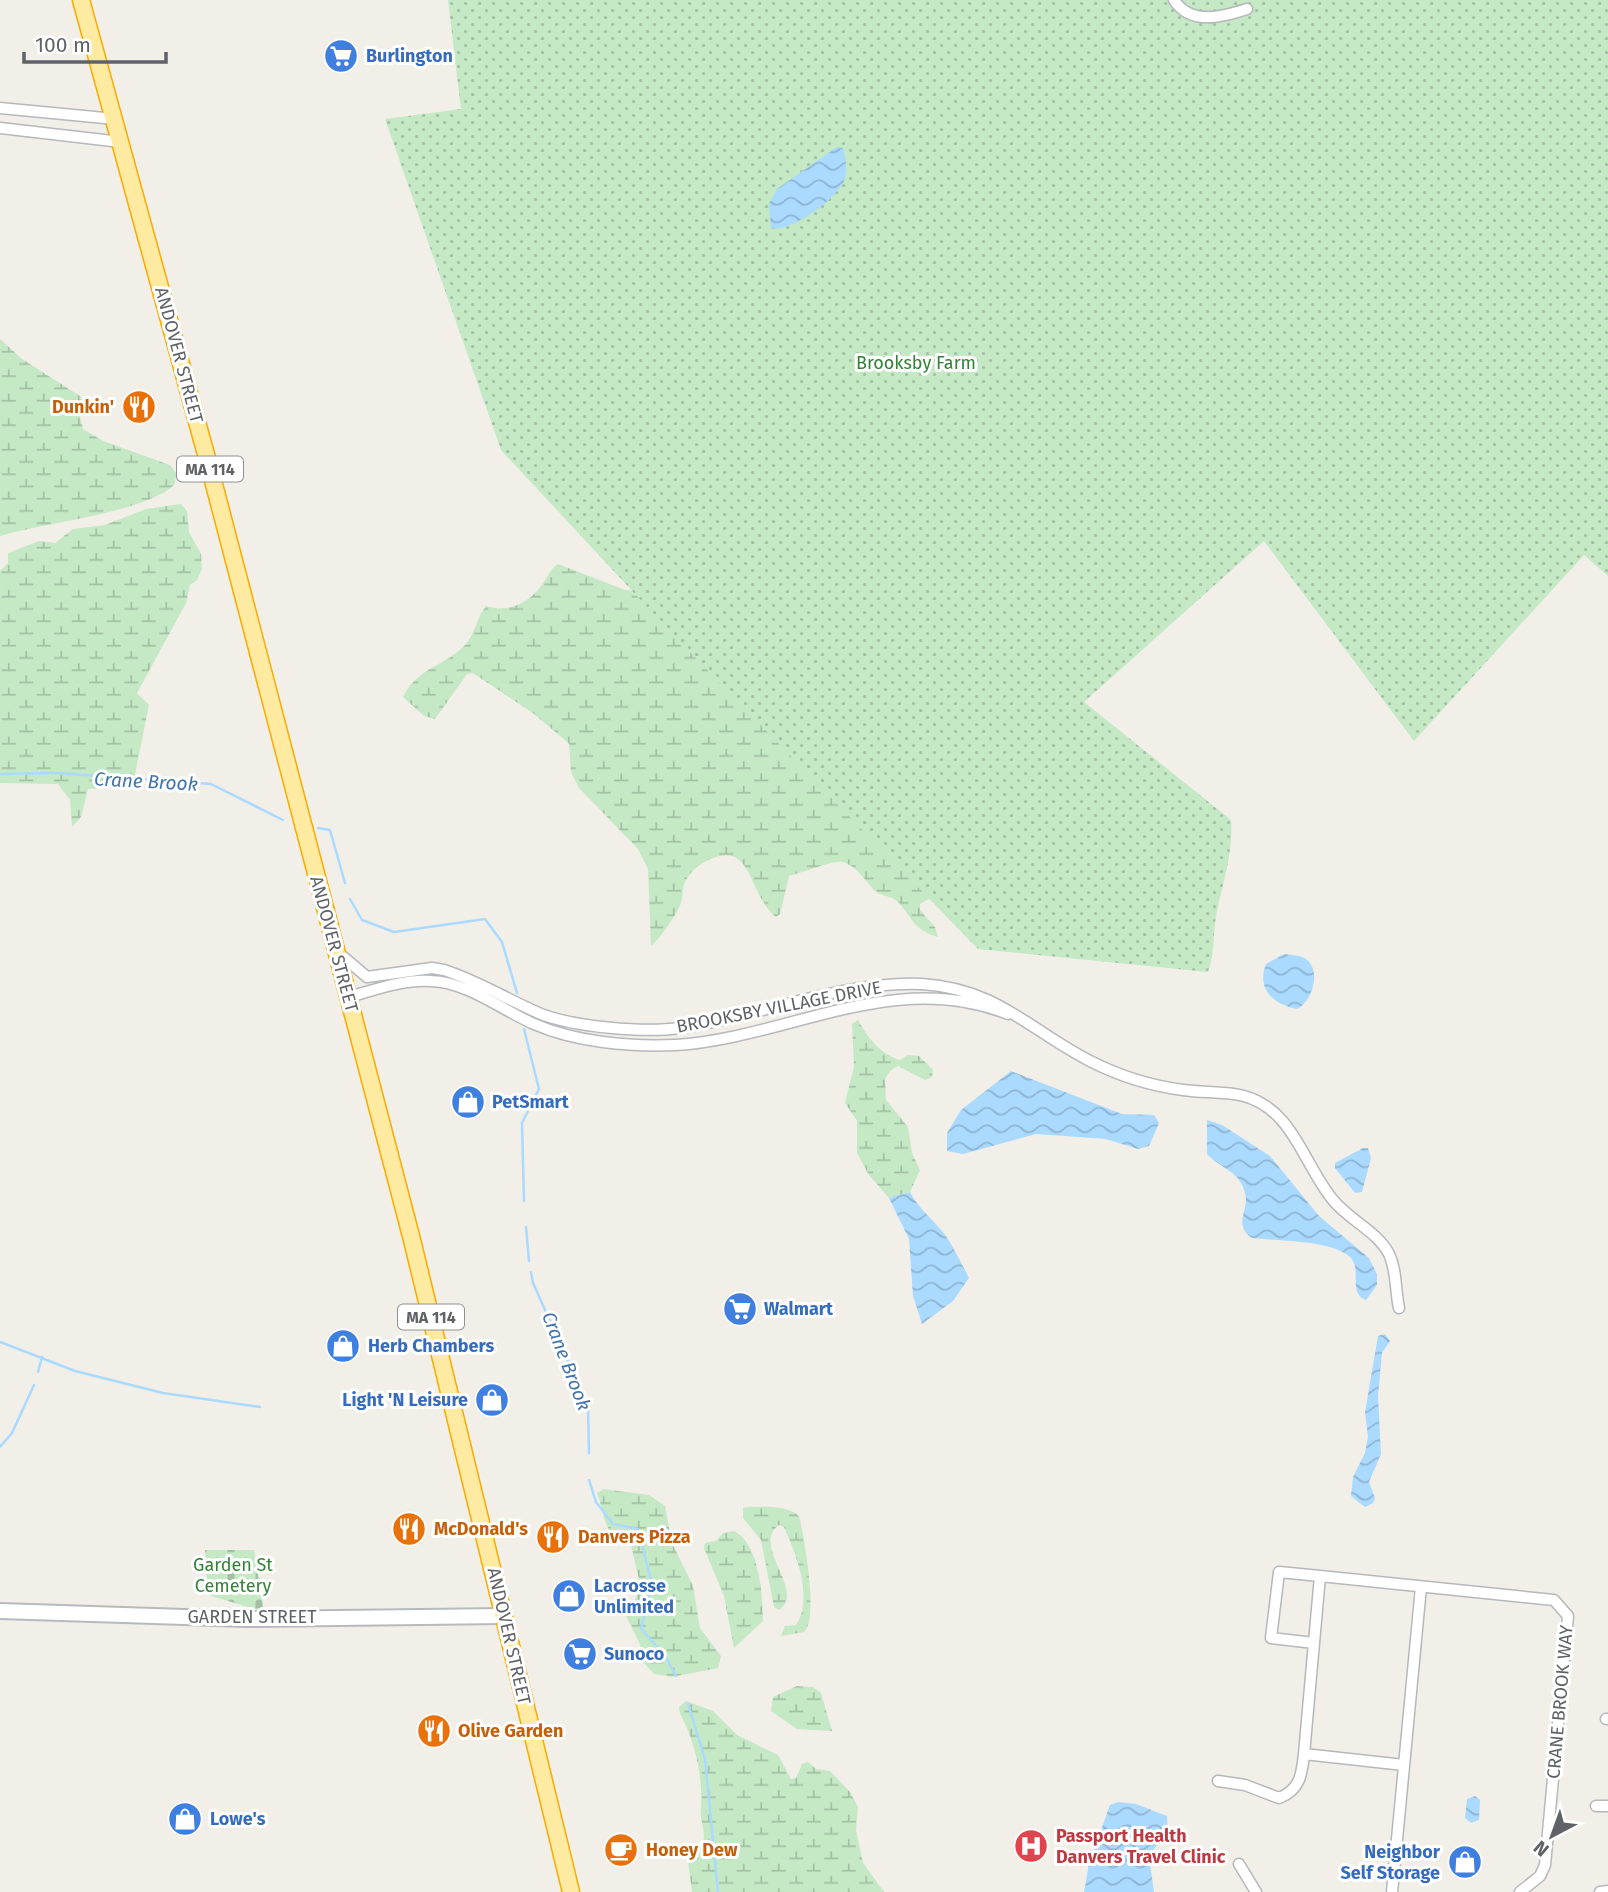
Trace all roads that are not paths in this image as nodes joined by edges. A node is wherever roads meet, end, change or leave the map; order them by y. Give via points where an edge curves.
1 (81, 0) edge
2 (1174, 0) edge
3 (1247, 9) dead end
4 (0, 108) edge
5 (115, 119) junction
6 (0, 128) edge
7 (121, 142) junction
8 (335, 947) junction
9 (348, 997) junction
10 (1028, 1022) junction
11 (1399, 1308) dead end
12 (1320, 1576) junction
13 (1421, 1587) junction
14 (0, 1611) edge
15 (504, 1616) junction
16 (1314, 1643) junction
17 (1304, 1754) junction
18 (1404, 1765) junction
19 (1218, 1781) dead end
20 (1596, 1806) dead end
21 (1608, 1806) edge
22 (1239, 1864) dead end
23 (1608, 1891) edge
24 (571, 1892) edge
25 (1256, 1892) edge
26 (1392, 1892) edge
27 (1520, 1892) edge
28 (1600, 1892) edge

1 - 5 highway, ANDOVER STREET / MA 114
2 - 3 street via 1178,7 1208,19
4 - 5 street
5 - 7 highway, ANDOVER STREET / MA 114
6 - 7 street
7 - 8 highway, ANDOVER STREET / MA 114
8 - 9 highway, ANDOVER STREET / MA 114
8 - 10 street, BROOKSBY VILLAGE DRIVE via 367,977 444,970 544,1015 580,1023 678,1028 864,988 907,984 978,994
9 - 10 street, BROOKSBY VILLAGE DRIVE via 411,981 440,982 564,1035 645,1044 717,1038 912,997 963,1002
9 - 15 highway, ANDOVER STREET / MA 114
10 - 11 street, BROOKSBY VILLAGE DRIVE via 1076,1054 1119,1074 1169,1087 1243,1096 1271,1110 1293,1131 1334,1201 1383,1245 1394,1269
12 - 13 street, CRANE BROOK WAY
12 - 16 street
12 - 16 street, CRANE BROOK WAY via 1279,1572 1271,1638
13 - 18 street
13 - 27 street, CRANE BROOK WAY via 1547,1598 1561,1604 1568,1616 1545,1865 1540,1876
14 - 15 main road, GARDEN STREET via 246,1619
15 - 24 highway, ANDOVER STREET / MA 114
16 - 17 street
17 - 18 street
17 - 19 street via 1299,1782 1279,1798
18 - 26 street
20 - 21 street
22 - 25 street
23 - 28 street

